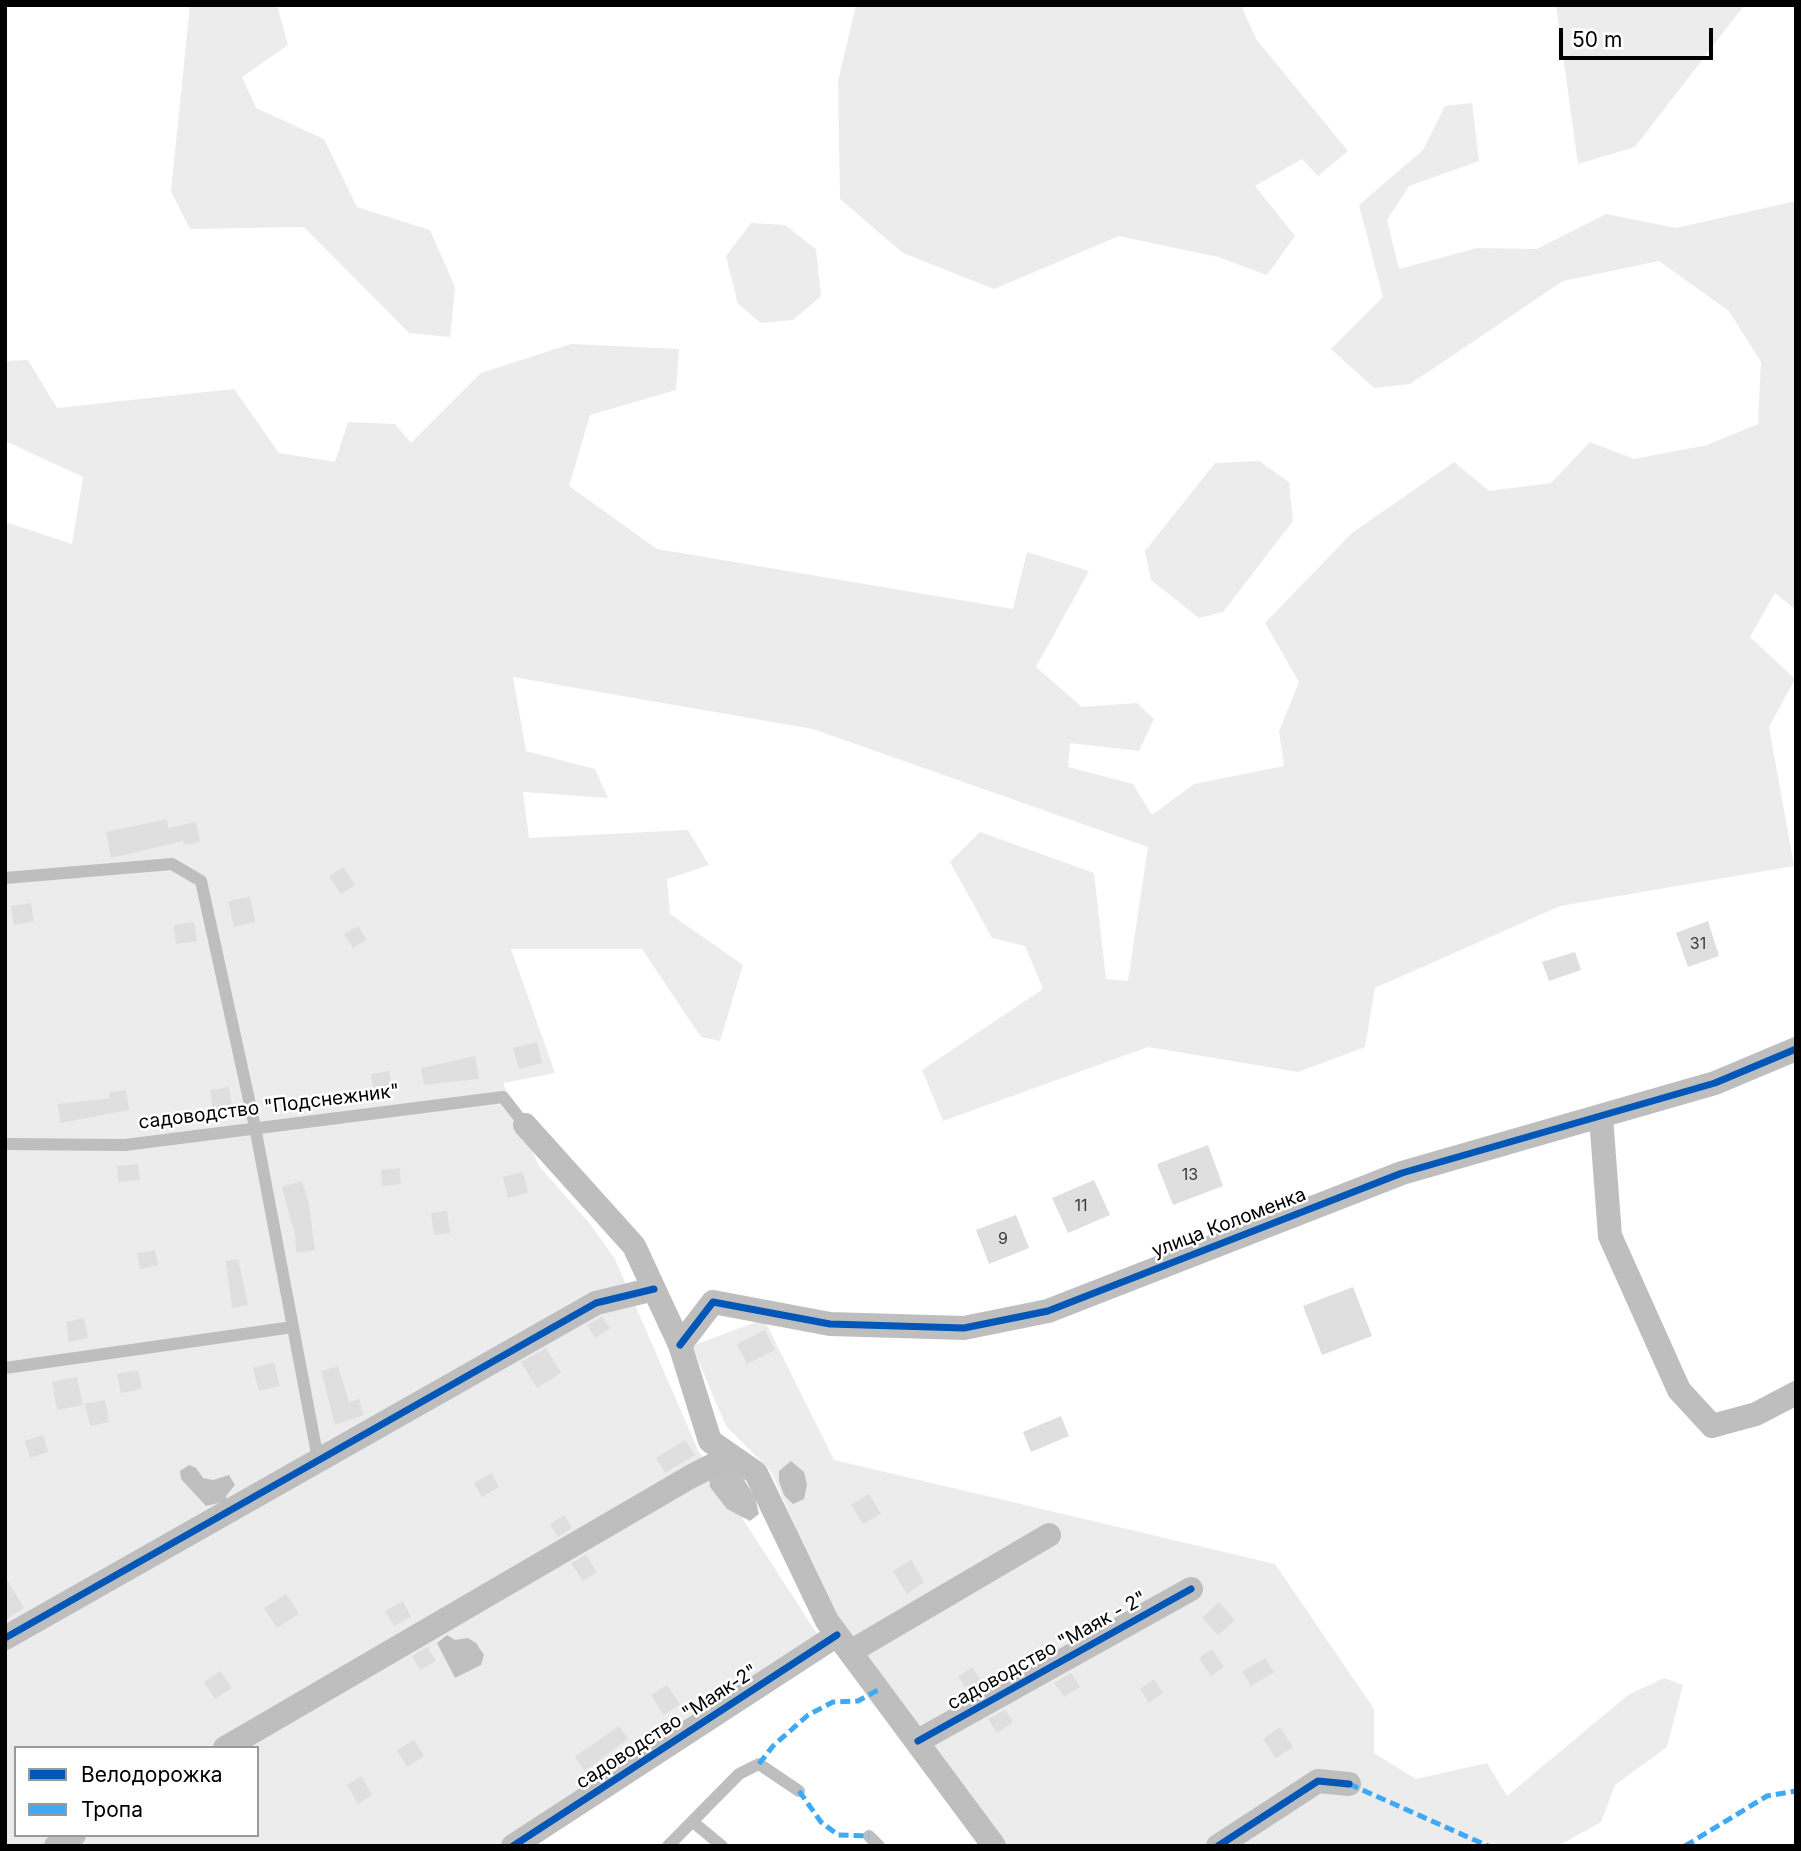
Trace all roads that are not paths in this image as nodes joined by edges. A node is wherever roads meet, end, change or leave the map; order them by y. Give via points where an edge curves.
1 (5, 878) edge
2 (1796, 1049) edge
3 (1601, 1117) junction
4 (524, 1125) joint
5 (255, 1127) junction
6 (5, 1144) edge
7 (654, 1289) junction
8 (293, 1327) junction
9 (680, 1345) junction
10 (5, 1368) edge
11 (1796, 1393) edge
12 (731, 1456) junction
13 (318, 1459) junction
14 (1049, 1535) dead end
15 (1191, 1589) dead end
16 (5, 1638) edge
17 (844, 1644) junction
18 (918, 1741) junction
19 (228, 1746) edge
20 (1349, 1784) dead end
21 (799, 1791) dead end
22 (694, 1822) junction
23 (869, 1836) dead end
24 (513, 1846) edge
25 (668, 1846) edge
26 (722, 1846) edge
27 (879, 1846) edge
28 (994, 1846) edge
29 (1218, 1846) edge

1 - 5 lane via 172,864 201,881
2 - 3 street, улица Коломенка via 1715,1083
3 - 9 street, улица Коломенка via 1402,1173 1048,1311 964,1328 830,1324 713,1302
3 - 11 street via 1609,1236 1679,1390 1712,1426 1756,1414
4 - 5 lane, садоводство "Подснежник" via 503,1097
4 - 7 street via 634,1246
5 - 6 lane, садоводство "Подснежник" via 125,1145
5 - 8 lane
7 - 9 street
7 - 13 street via 596,1303
8 - 10 lane
8 - 13 lane
9 - 12 street via 710,1441
12 - 17 street via 756,1473 827,1621
12 - 19 street
13 - 16 street
14 - 17 street
15 - 18 street, садоводство "Маяк - 2"
17 - 18 street
17 - 24 street, садоводство "Маяк-2"
18 - 28 street
20 - 29 street via 1318,1781
21 - 22 lane via 759,1764 739,1774
22 - 25 lane
22 - 26 lane
23 - 27 lane

